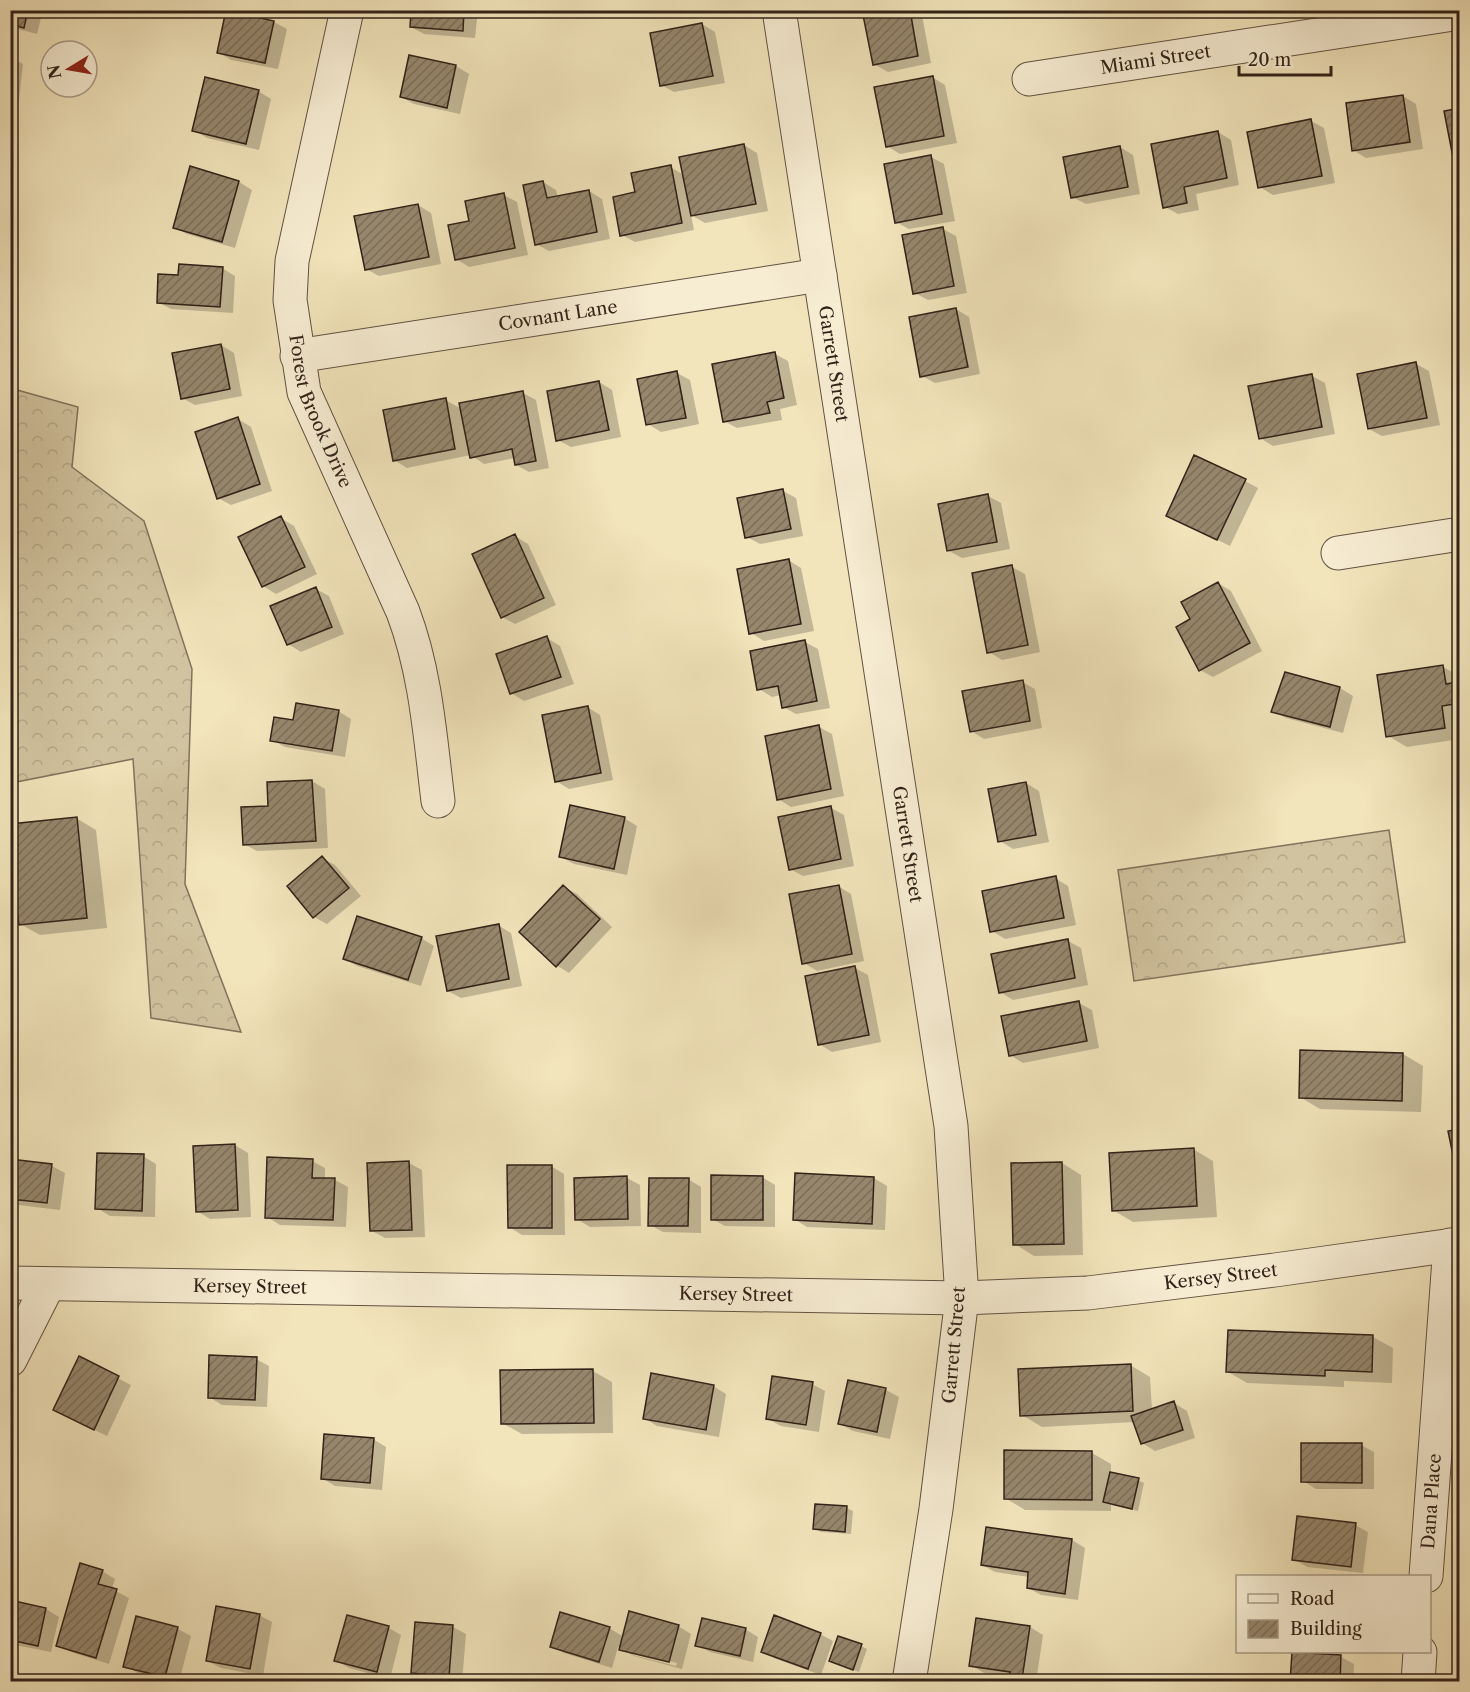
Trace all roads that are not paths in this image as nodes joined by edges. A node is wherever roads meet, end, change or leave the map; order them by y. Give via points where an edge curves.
1 (347, 10) edge
2 (778, 10) edge
3 (1460, 13) edge
4 (1029, 79) dead end
5 (820, 275) junction
6 (297, 356) junction
7 (1460, 534) edge
8 (1338, 553) dead end
9 (438, 801) dead end
10 (1455, 1245) edge
11 (10, 1283) edge
12 (48, 1285) junction
13 (962, 1298) junction
14 (10, 1360) edge
15 (1426, 1575) edge
16 (1420, 1653) edge
17 (909, 1682) edge
18 (1418, 1682) edge

1 - 6 street, Forest Brook Drive via 292,261 290,300
2 - 5 street, Garrett Street
3 - 4 street, Miami Street
5 - 6 street, Covnant Lane
5 - 13 street, Garrett Street via 951,1126
6 - 9 street, Forest Brook Drive via 304,392 414,641 425,687
7 - 8 street
10 - 13 street, Kersey Street via 1088,1293
10 - 15 street, Dana Place
11 - 12 street, Kersey Street
12 - 13 street, Kersey Street
12 - 14 street
13 - 17 street, Garrett Street via 936,1509
16 - 18 street

